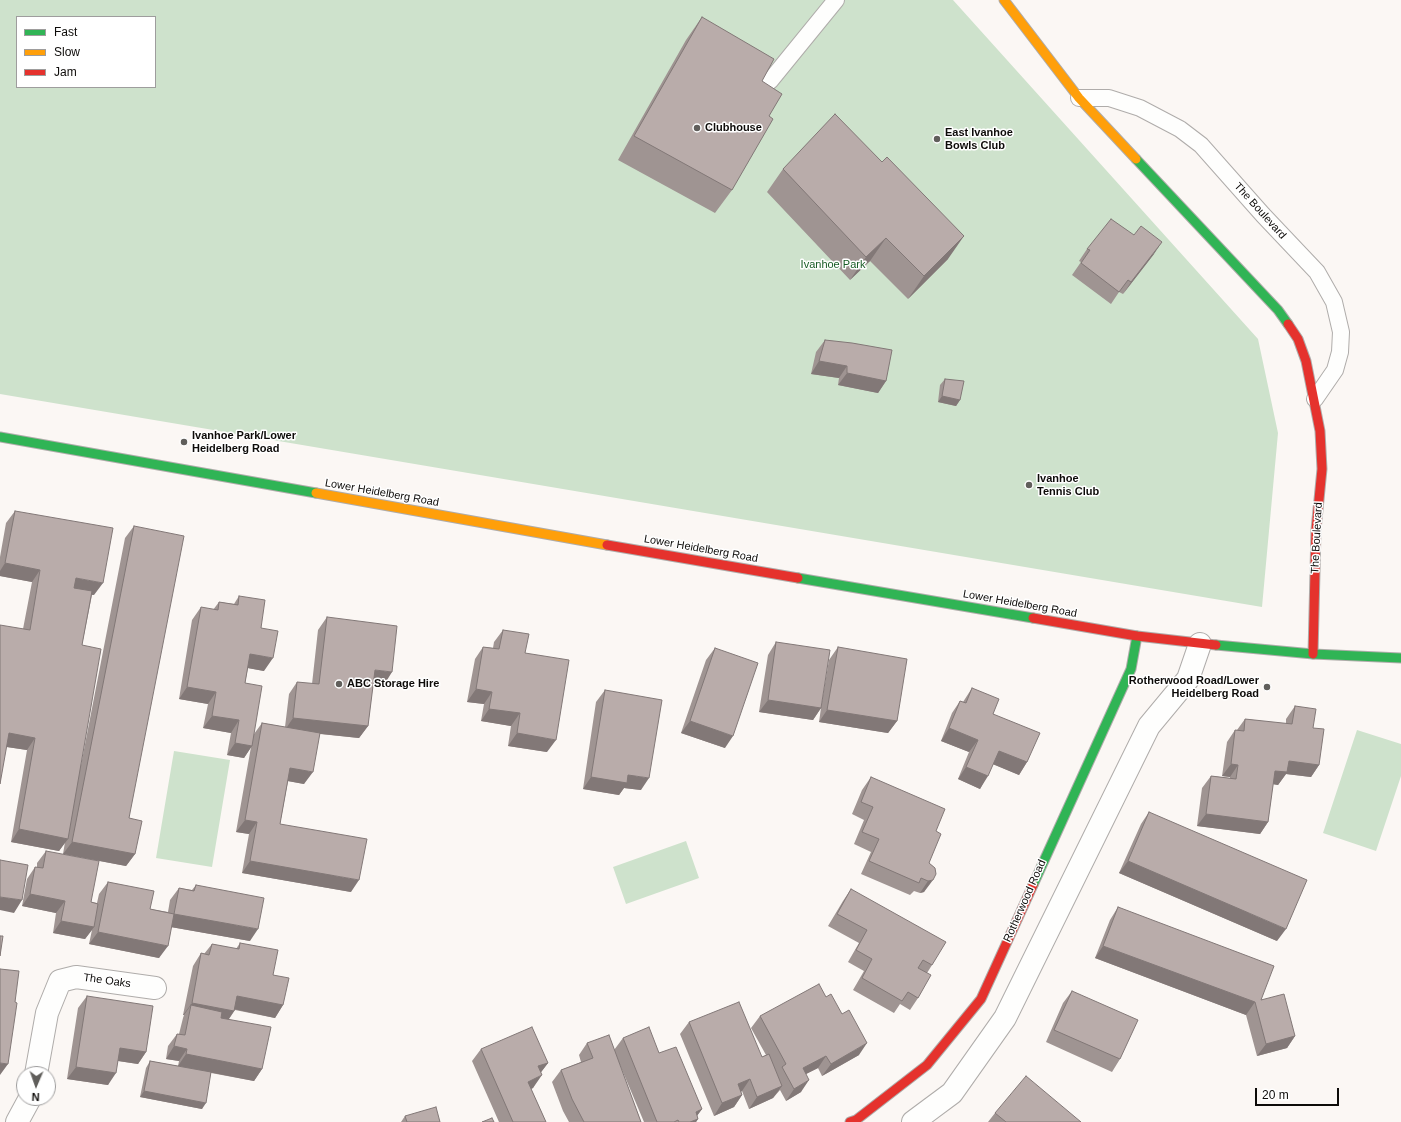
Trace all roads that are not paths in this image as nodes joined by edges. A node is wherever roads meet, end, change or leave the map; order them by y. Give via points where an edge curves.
1 (836, 0) edge
2 (1004, 0) edge
3 (770, 81) edge
4 (1079, 98) junction
5 (1315, 399) junction
6 (0, 437) edge
7 (1137, 636) junction
8 (1200, 644) junction
9 (1313, 654) junction
10 (1401, 658) edge
11 (155, 988) dead end
12 (37, 1066) edge
13 (26, 1106) edge
14 (17, 1122) edge
15 (850, 1122) edge
16 (913, 1122) edge

1 - 3 lane
2 - 4 main road, The Boulevard
4 - 5 main road, The Boulevard via 1288,323 1298,339 1306,361
4 - 5 lane, The Boulevard via 1109,98 1140,108 1180,129 1201,146 1317,272 1334,302 1341,332 1340,352 1335,370
5 - 9 main road, The Boulevard via 1322,469 1316,530
6 - 7 main road, Lower Heidelberg Road
7 - 8 main road, Lower Heidelberg Road
7 - 15 main road, Rotherwood Road via 1131,669 981,999 927,1065
8 - 9 main road, Lower Heidelberg Road
8 - 16 street via 1188,679 1149,726 1005,1018 952,1093
9 - 10 main road, Lower Heidelberg Road
11 - 12 street, The Oaks via 76,976 60,981 47,1013
13 - 14 street

